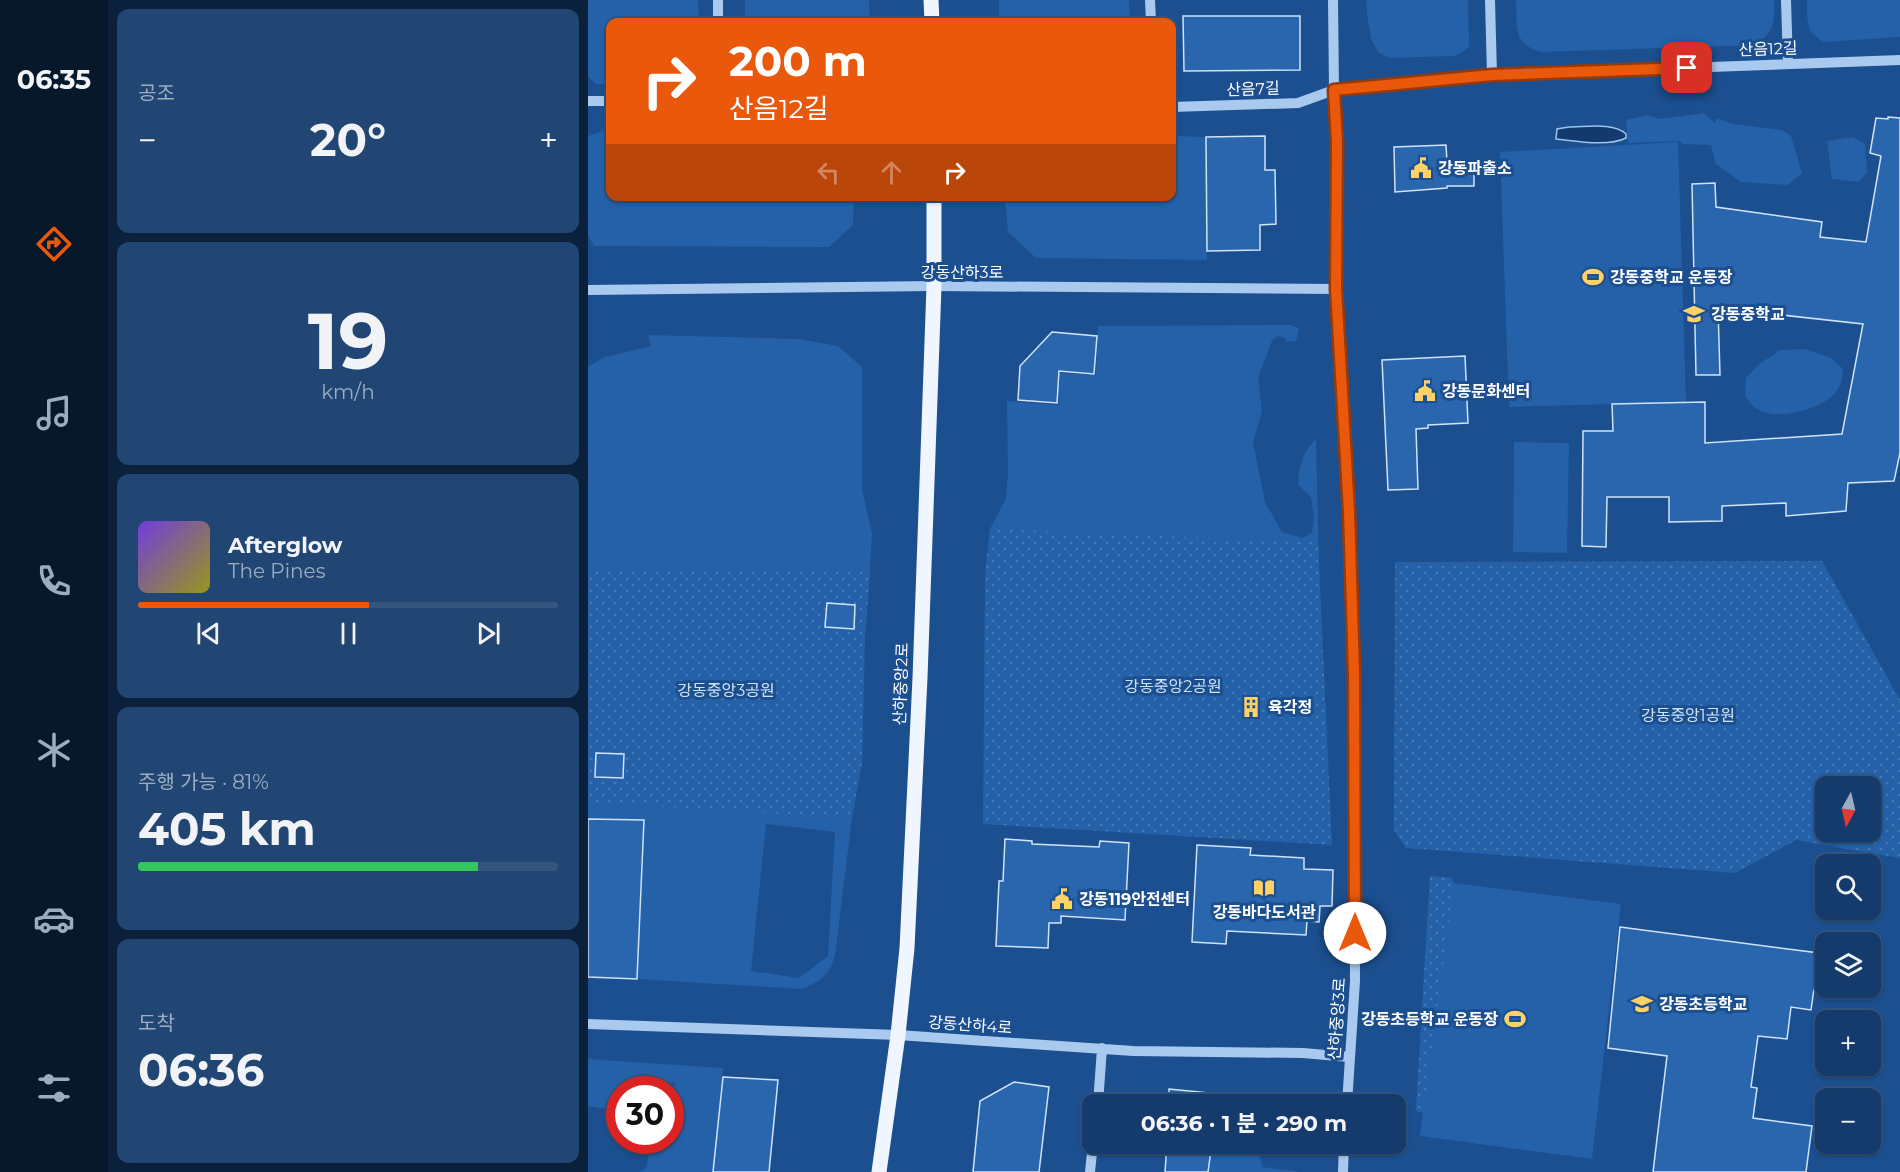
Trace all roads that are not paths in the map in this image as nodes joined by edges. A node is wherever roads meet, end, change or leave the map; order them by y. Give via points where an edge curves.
1 (718, 0) edge
2 (931, 0) edge
3 (1150, 0) edge
4 (1332, 0) edge
5 (1490, 0) edge
6 (1786, 0) edge
7 (718, 18) edge
8 (932, 18) edge
9 (1151, 18) edge
10 (1900, 60) edge
11 (1788, 63) junction
12 (1492, 75) junction
13 (1334, 90) junction
14 (588, 101) edge
15 (606, 101) edge
16 (1176, 107) edge
17 (934, 201) edge
18 (934, 286) junction
19 (1336, 289) junction
20 (588, 290) edge
21 (588, 1024) edge
22 (898, 1035) junction
23 (1102, 1048) junction
24 (1349, 1057) junction
25 (1099, 1094) edge
26 (1347, 1094) edge
27 (1092, 1154) edge
28 (1344, 1154) edge
29 (879, 1172) edge
30 (1090, 1172) edge
31 (1343, 1172) edge

1 - 7 street
2 - 8 main road
3 - 9 street
4 - 13 street, 산하중앙3로
5 - 12 street
6 - 11 street
10 - 11 street, 산음12길
11 - 12 street, 산음12길
12 - 13 street, 산음12길
13 - 16 street, 산음7길 via 1298,103
13 - 19 street, 산하중앙3로
14 - 15 street
17 - 18 main road, 산하중앙2로
18 - 19 street, 강동산하3로
18 - 20 street, 강동산하3로
18 - 22 main road, 산하중앙2로 via 912,847
19 - 24 street, 산하중앙3로 via 1354,673 1355,981
21 - 22 street, 강동산하4로
22 - 23 street, 강동산하4로
22 - 29 main road, 산하중앙2로
23 - 24 street, 강동산하4로
23 - 25 street
24 - 26 street, 산하중앙3로
27 - 30 street
28 - 31 street

